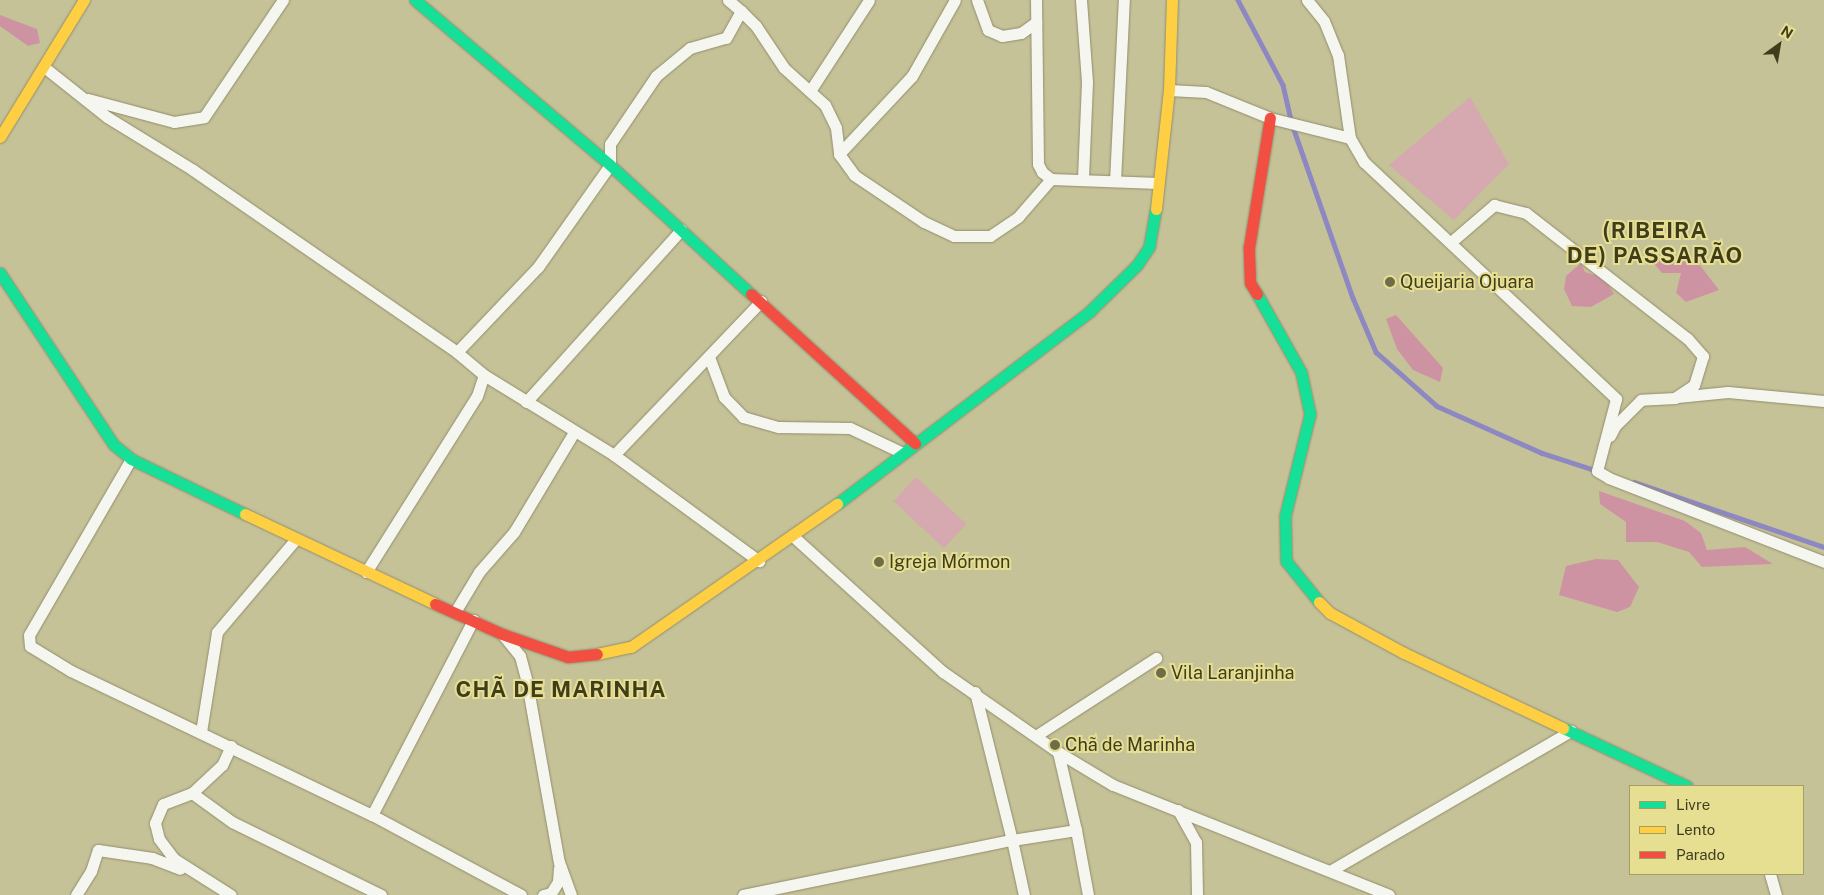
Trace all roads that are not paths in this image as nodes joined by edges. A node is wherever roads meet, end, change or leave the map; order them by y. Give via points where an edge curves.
1 (84, 0) edge
2 (283, 0) edge
3 (415, 0) edge
4 (728, 0) edge
5 (869, 0) edge
6 (955, 0) edge
7 (977, 0) edge
8 (1036, 0) edge
9 (1082, 0) edge
10 (1124, 0) edge
11 (1172, 0) edge
12 (1307, 0) edge
13 (740, 11) junction
14 (1036, 22) junction
15 (44, 67) junction
16 (1169, 90) junction
17 (810, 91) junction
18 (84, 98) junction
19 (1270, 118) junction
20 (0, 137) edge
21 (1350, 138) junction
22 (839, 154) junction
23 (610, 165) junction
24 (1050, 178) junction
25 (1083, 179) junction
26 (1115, 181) junction
27 (1158, 183) junction
28 (681, 230) junction
29 (1452, 242) junction
30 (0, 273) edge
31 (760, 301) junction
32 (457, 352) junction
33 (709, 357) junction
34 (484, 375) junction
35 (1676, 398) junction
36 (1824, 401) edge
37 (526, 402) junction
38 (574, 432) junction
39 (915, 443) junction
40 (1604, 447) junction
41 (903, 453) junction
42 (614, 455) junction
43 (131, 459) junction
44 (794, 537) junction
45 (296, 539) junction
46 (759, 561) junction
47 (1824, 562) edge
48 (366, 572) junction
49 (454, 612) junction
50 (473, 620) junction
51 (502, 634) junction
52 (1156, 658) dead end
53 (975, 692) junction
54 (1570, 731) junction
55 (201, 732) junction
56 (1037, 735) junction
57 (231, 746) junction
58 (1058, 752) junction
59 (1685, 785) edge
60 (192, 794) junction
61 (1178, 810) junction
62 (372, 815) junction
63 (1076, 830) junction
64 (1012, 840) junction
65 (559, 862) junction
66 (1330, 872) junction
67 (192, 873) junction
68 (1770, 875) edge
69 (76, 895) edge
70 (231, 895) edge
71 (381, 895) edge
72 (521, 895) edge
73 (543, 895) edge
74 (571, 895) edge
75 (743, 895) edge
76 (1024, 895) edge
77 (1088, 895) edge
78 (1197, 895) edge
79 (1389, 895) edge
80 (1776, 895) edge

1 - 15 street
2 - 18 street via 204,116 174,122
3 - 23 street
4 - 13 street
5 - 17 street
6 - 22 street via 912,76
7 - 14 street via 988,30 1002,36 1021,33
8 - 14 street
9 - 25 street via 1087,82
10 - 26 street
11 - 16 street
12 - 21 street via 1324,21 1338,56
13 - 17 street via 756,26 784,68
13 - 23 street via 726,38 690,48 656,76 610,144
14 - 24 street via 1038,164
15 - 18 street
15 - 20 street
16 - 19 street via 1206,92
16 - 27 street
17 - 22 street via 826,105 836,128
18 - 32 street
19 - 21 street
19 - 54 street via 1249,247 1250,283 1275,321 1301,372 1310,414 1285,516 1286,560 1309,593 1330,613 1404,653
21 - 29 street via 1364,162
22 - 24 street via 854,175 924,222 954,236 990,236 1018,217
23 - 28 street
23 - 32 street via 538,267
24 - 25 street
25 - 26 street
26 - 27 street
27 - 39 street via 1155,220 1148,246 1122,283 1090,311
28 - 31 street
28 - 37 street
29 - 35 street via 1494,204 1526,212 1688,339 1703,356 1694,385
29 - 40 street via 1616,399
30 - 43 street via 114,445
31 - 33 street
31 - 39 street
32 - 34 street
33 - 41 street via 724,397 743,418 779,427 850,428
33 - 42 street
34 - 37 street
34 - 48 street via 477,396
35 - 36 street via 1728,392
35 - 40 street via 1641,400 1615,426
37 - 38 street
38 - 42 street
38 - 49 street via 514,532 479,572
39 - 41 street
40 - 47 street via 1597,471 1609,478
41 - 44 street
42 - 46 street
43 - 45 street
43 - 55 street via 29,635 30,646 71,671
44 - 46 street
44 - 53 street via 943,672
45 - 48 street
45 - 55 street via 217,632
46 - 51 street via 631,647 611,653 568,657
48 - 49 street
49 - 50 street
50 - 51 street
50 - 62 street
51 - 65 street via 520,656 527,683
52 - 56 street
53 - 56 street
53 - 64 street
54 - 59 street
54 - 66 street
55 - 57 street
56 - 58 street
57 - 60 street via 222,765
57 - 62 street
58 - 61 street via 1113,785
58 - 63 street
60 - 67 street via 163,804 155,823 159,839 174,859
60 - 71 street via 232,822
61 - 66 street
61 - 78 street via 1196,842
62 - 72 street
63 - 64 street
63 - 77 street
64 - 75 street
64 - 76 street
65 - 73 street via 558,882 552,893
65 - 74 street
66 - 79 street
67 - 69 street via 152,858 98,850
67 - 70 street
68 - 80 street

